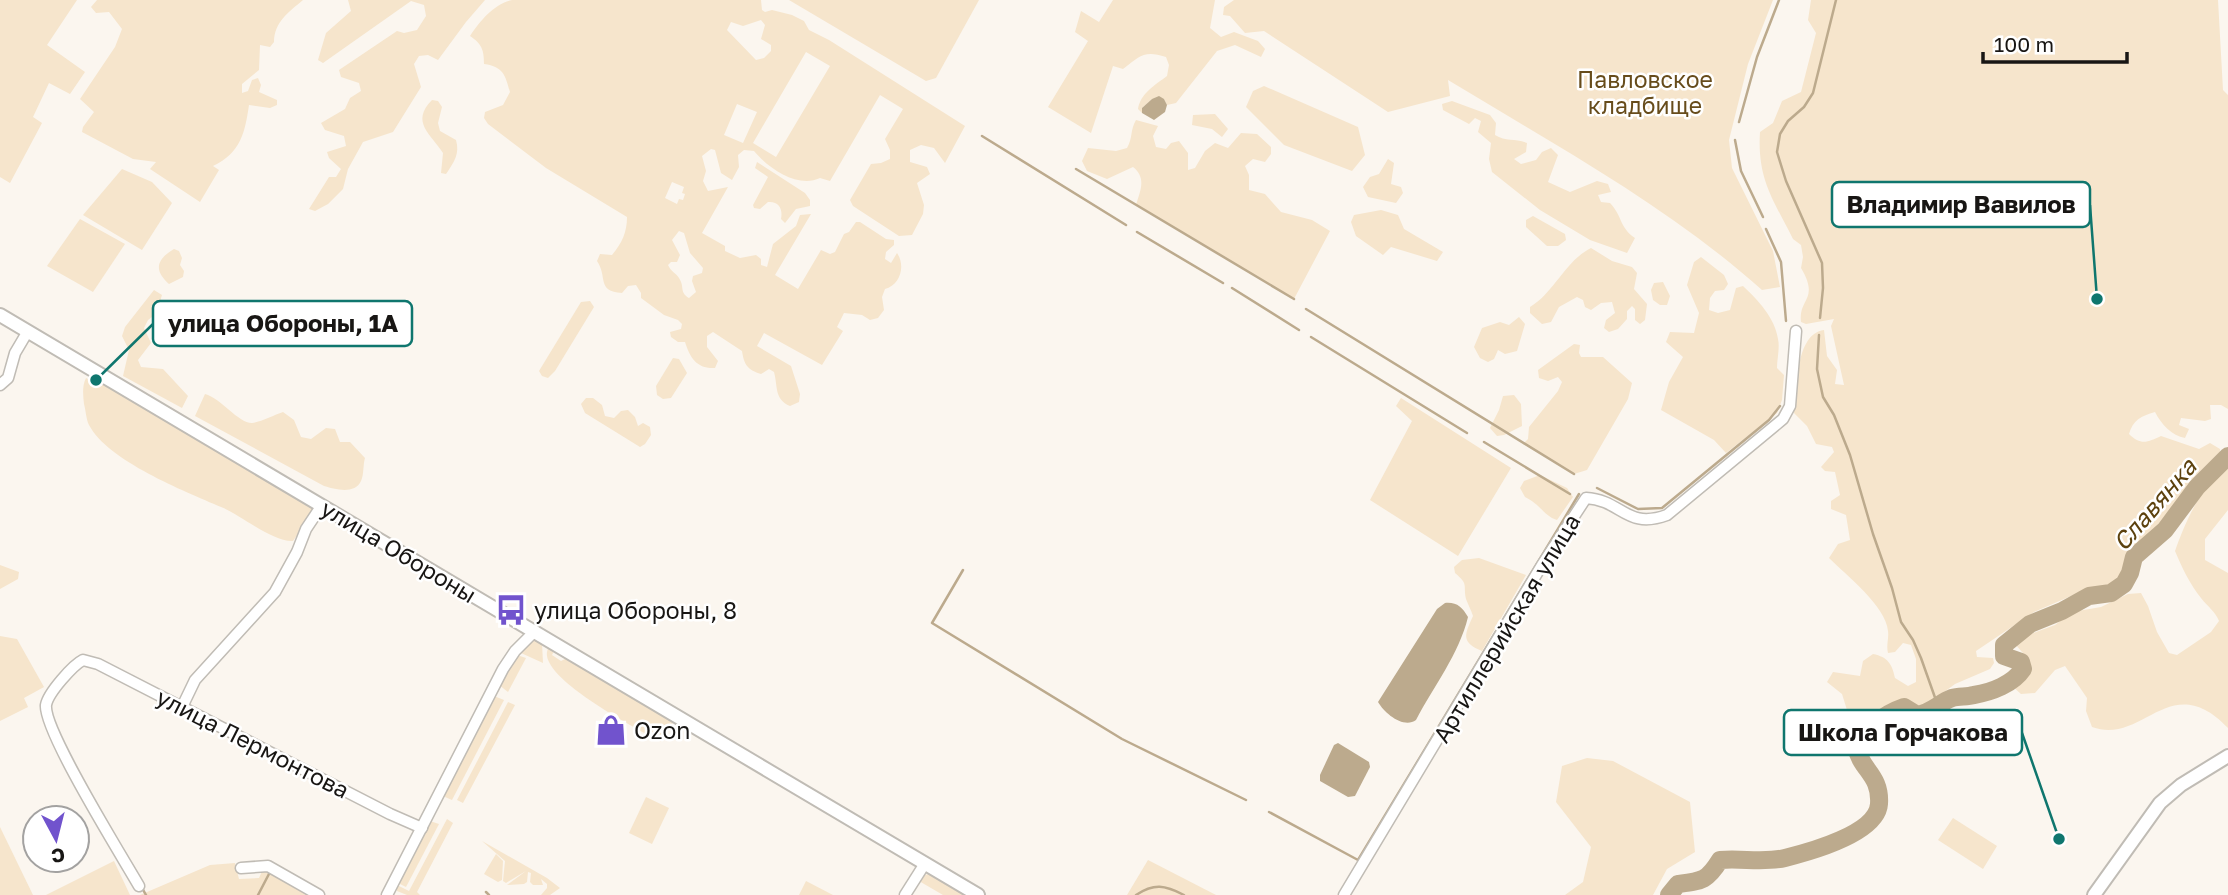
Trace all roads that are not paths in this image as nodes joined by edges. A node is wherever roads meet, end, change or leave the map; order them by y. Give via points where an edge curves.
1 (0, 315) edge
2 (28, 331) junction
3 (1796, 331) dead end
4 (0, 386) edge
5 (322, 505) junction
6 (535, 631) junction
7 (182, 707) junction
8 (2228, 756) edge
9 (422, 828) junction
10 (924, 865) junction
11 (241, 868) dead end
12 (139, 887) dead end
13 (319, 895) edge
14 (387, 895) edge
15 (905, 895) edge
16 (978, 895) edge
17 (1344, 895) edge
18 (2094, 895) edge

1 - 2 street, улица Обороны
2 - 4 street
2 - 5 street, улица Обороны
3 - 17 street, Артиллерийская улица via 1790,406 1783,419 1667,515 1640,521 1598,499 1586,498
5 - 6 street, улица Обороны
5 - 7 street via 275,592 195,680
6 - 9 street via 503,669
6 - 10 street, улица Обороны
7 - 9 street, улица Лермонтова
7 - 12 street, улица Лермонтова via 83,660 46,704 60,744 94,811
8 - 18 street via 2160,803
9 - 14 street
10 - 15 street
10 - 16 street, улица Обороны
11 - 13 street via 268,866

